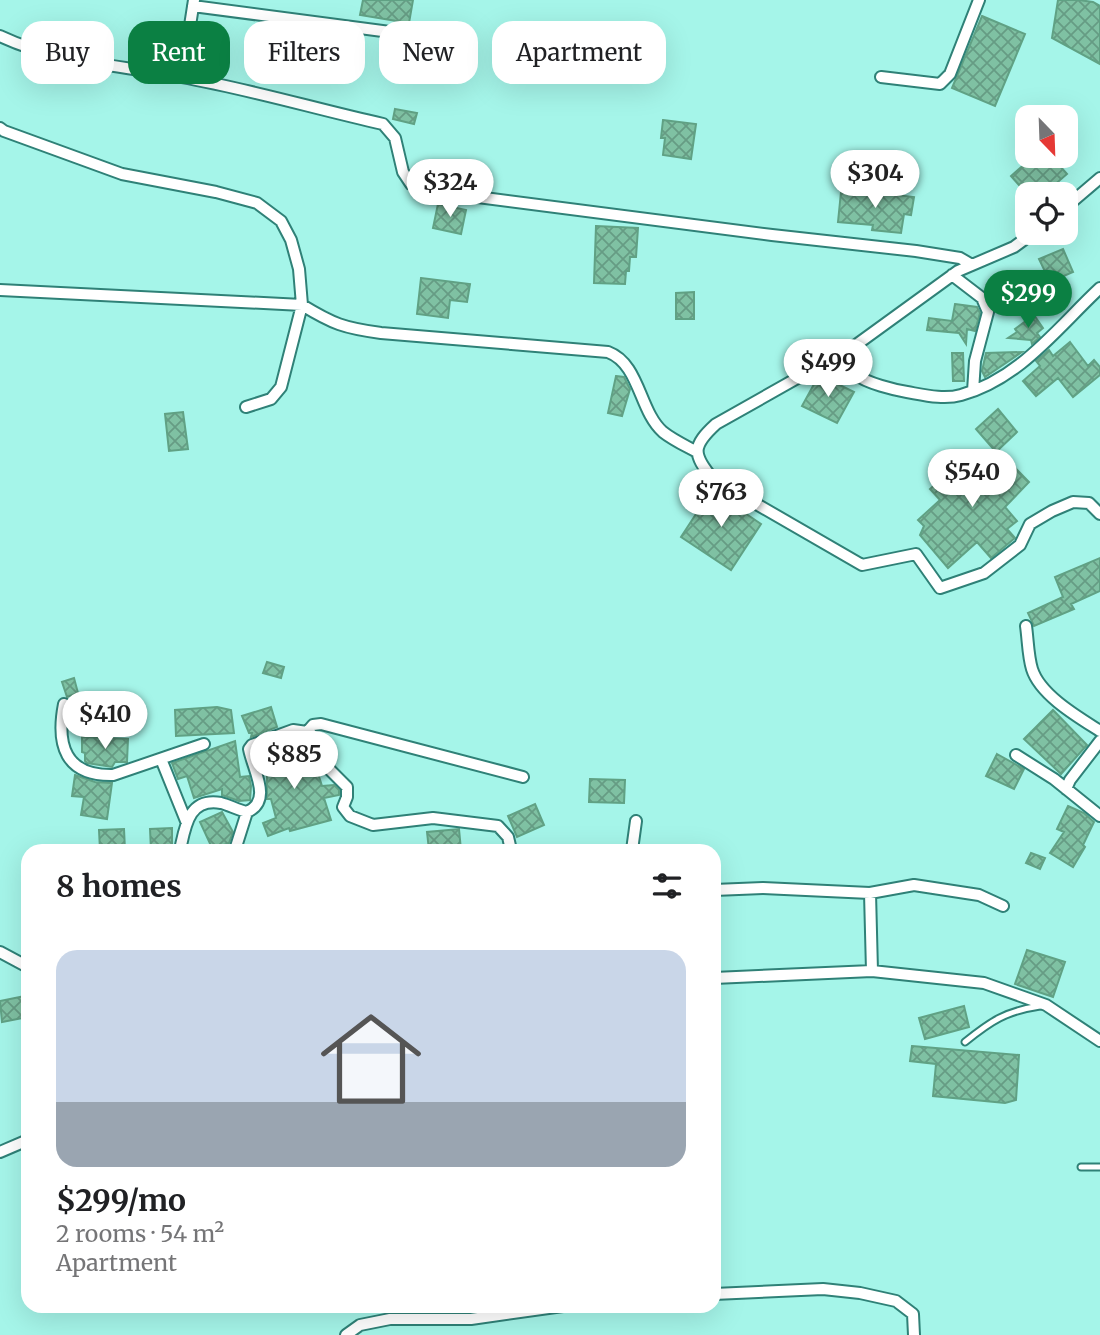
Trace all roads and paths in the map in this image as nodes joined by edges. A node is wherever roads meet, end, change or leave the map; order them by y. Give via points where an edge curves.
1 (979, 0) edge
2 (193, 3) edge
3 (190, 21) edge
4 (379, 30) edge
5 (0, 36) edge
6 (128, 69) edge
7 (881, 77) dead end
8 (212, 84) edge
9 (0, 128) edge
10 (1100, 178) edge
11 (1078, 197) edge
12 (1017, 245) edge
13 (972, 265) junction
14 (952, 275) junction
15 (1100, 288) edge
16 (0, 290) edge
17 (302, 305) junction
18 (839, 354) junction
19 (973, 391) junction
20 (246, 407) dead end
21 (696, 452) junction
22 (1100, 514) edge
23 (1026, 626) dead end
24 (64, 704) dead end
25 (1100, 731) edge
26 (307, 732) junction
27 (1100, 741) edge
28 (204, 744) dead end
29 (1016, 755) dead end
30 (161, 759) junction
31 (523, 777) dead end
32 (1066, 789) junction
33 (247, 812) junction
34 (1100, 816) edge
35 (186, 821) junction
36 (636, 821) dead end
37 (181, 844) edge
38 (237, 844) edge
39 (510, 844) edge
40 (633, 844) edge
41 (721, 890) edge
42 (870, 893) junction
43 (1003, 906) dead end
44 (0, 952) edge
45 (21, 963) edge
46 (872, 971) junction
47 (721, 978) edge
48 (1046, 1005) junction
49 (1100, 1041) edge
50 (965, 1042) dead end
51 (21, 1143) edge
52 (0, 1152) edge
53 (1081, 1167) dead end
54 (1100, 1167) edge
55 (721, 1294) edge
56 (513, 1313) edge
57 (346, 1335) edge
58 (914, 1335) edge

1 - 7 street via 950,74 940,84
2 - 3 street
2 - 4 street
5 - 6 street via 84,63
8 - 13 street via 383,124 395,138 403,172 411,184 431,191 916,251 960,258
9 - 17 street via 122,174 257,203 281,221 291,240
10 - 11 street
12 - 13 street
13 - 14 street
14 - 18 street
14 - 19 street via 982,298 988,312 975,361
15 - 19 street via 1050,340 1010,372
16 - 17 street
17 - 20 street via 281,387 271,399
17 - 21 street via 346,328 619,356 662,432
18 - 19 street via 858,376 895,390 933,397
18 - 21 street via 716,424 699,440
21 - 22 street via 713,479 838,553 862,565 916,554 940,588 984,573 1020,545 1030,524 1052,511 1073,502 1089,503
23 - 25 street via 1032,670 1040,684
24 - 30 street via 60,725 63,749 78,768 113,775
26 - 31 street via 321,724
26 - 33 street via 293,730 252,744 249,750 261,800
26 - 39 street via 314,754 347,787 343,807 350,816 373,825 433,818 498,826
27 - 32 street
28 - 30 street
29 - 32 street
30 - 35 street
32 - 34 street
33 - 35 street via 219,803 203,805
33 - 38 street
35 - 37 street
36 - 40 street
41 - 42 street
42 - 43 street via 914,885 979,895
42 - 46 street
44 - 45 street
46 - 47 street
46 - 48 street via 984,983
48 - 49 street
48 - 50 lane via 992,1021
51 - 52 street
53 - 54 lane
55 - 58 street via 824,1289 860,1293 896,1301 913,1314
56 - 57 street via 471,1319 390,1319 360,1325

